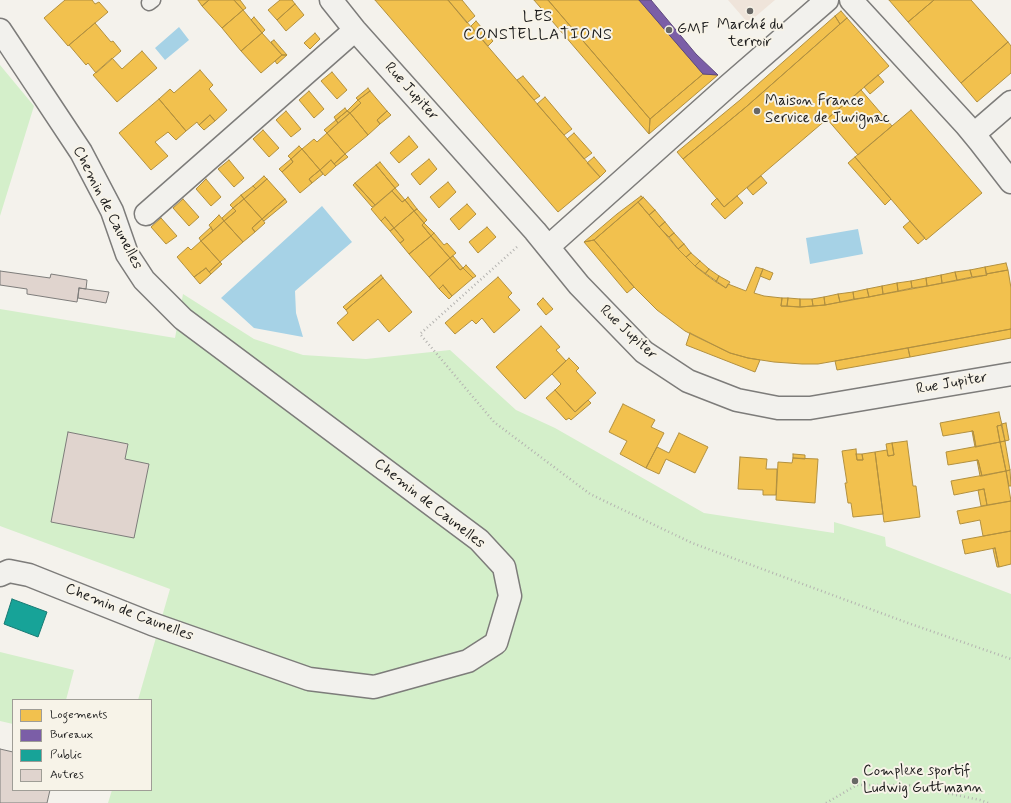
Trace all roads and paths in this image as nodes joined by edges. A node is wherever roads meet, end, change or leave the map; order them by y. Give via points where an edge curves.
1 (331, 0) edge
2 (827, 0) edge
3 (851, 0) edge
4 (0, 30) edge
5 (355, 30) junction
6 (1011, 102) edge
7 (974, 134) junction
8 (1011, 182) edge
9 (146, 214) dead end
10 (541, 239) junction
11 (1011, 374) edge
12 (0, 575) edge
13 (1011, 659) edge
14 (826, 803) edge
15 (988, 803) edge

1 - 5 street, Rue Jupiter
2 - 10 street via 728,86
3 - 7 street
4 - 12 street, Chemin de Caunelles via 81,152 112,211 127,254 144,280 183,318 479,540 504,567 510,596 496,643 468,661 374,687 309,679 152,624 29,575 10,571
5 - 9 street
5 - 10 street, Rue Jupiter
6 - 7 street
7 - 8 street
10 - 11 street, Rue Jupiter via 579,285 644,352 688,381 737,400 778,408 810,408
10 - 13 path via 420,334 494,422 590,494 692,543
14 - 15 path via 857,785 909,786

